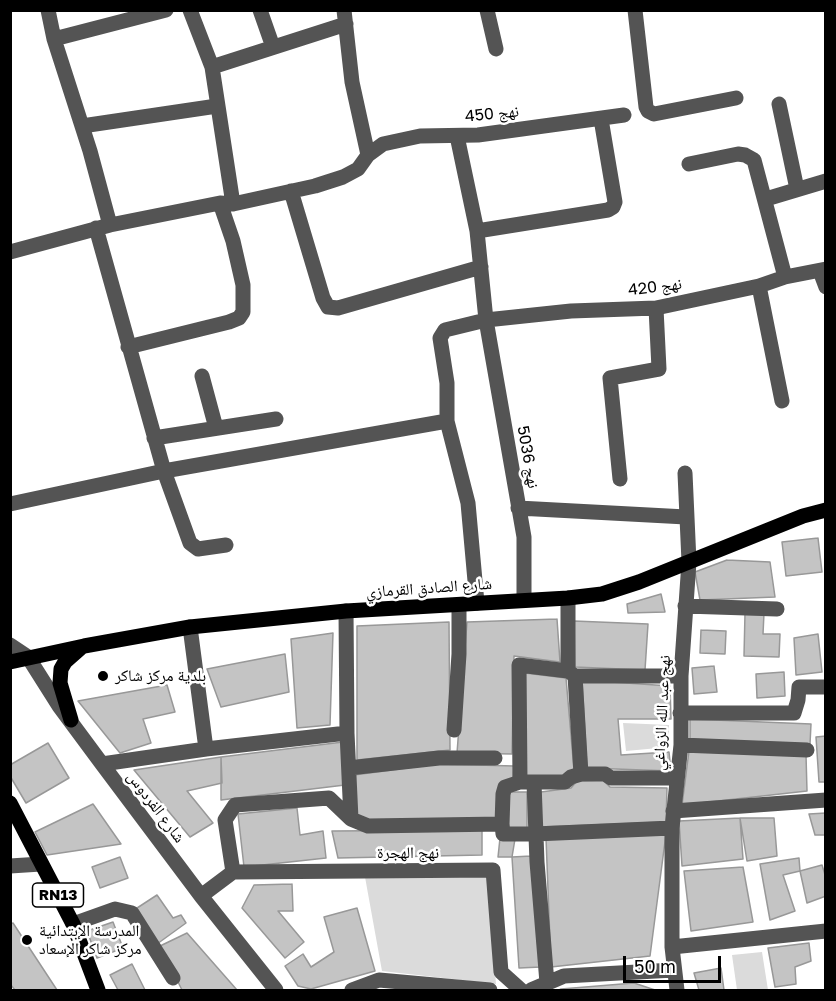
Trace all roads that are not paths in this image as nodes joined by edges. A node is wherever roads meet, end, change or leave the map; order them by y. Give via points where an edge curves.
1 (48, 10) edge
2 (166, 10) edge
3 (190, 10) edge
4 (260, 10) edge
5 (487, 10) edge
6 (635, 10) edge
7 (345, 17) edge
8 (54, 39) junction
9 (273, 47) junction
10 (496, 50) dead end
11 (212, 67) junction
12 (736, 98) dead end
13 (779, 104) dead end
14 (217, 106) junction
15 (624, 115) dead end
16 (602, 119) junction
17 (82, 126) junction
18 (458, 136) junction
19 (368, 155) junction
20 (689, 164) dead end
21 (825, 181) edge
22 (797, 189) junction
23 (291, 191) junction
24 (766, 199) junction
25 (226, 204) junction
26 (103, 226) junction
27 (477, 231) junction
28 (10, 252) edge
29 (481, 267) junction
30 (823, 270) edge
31 (785, 277) junction
32 (759, 286) junction
33 (825, 287) edge
34 (656, 308) junction
35 (486, 320) junction
36 (128, 347) junction
37 (202, 376) dead end
38 (782, 401) dead end
39 (276, 419) dead end
40 (447, 421) junction
41 (216, 428) junction
42 (154, 438) junction
43 (164, 471) junction
44 (685, 473) dead end
45 (620, 479) dead end
46 (10, 504) edge
47 (518, 508) junction
48 (825, 510) edge
49 (687, 517) junction
50 (226, 545) dead end
51 (688, 562) junction
52 (568, 598) junction
53 (524, 600) junction
54 (477, 603) junction
55 (459, 605) junction
56 (686, 606) junction
57 (777, 609) dead end
58 (346, 611) junction
59 (190, 627) junction
60 (10, 645) edge
61 (84, 646) junction
62 (18, 658) edge
63 (572, 674) junction
64 (681, 676) junction
65 (825, 687) edge
66 (680, 713) junction
67 (71, 720) junction
68 (454, 730) dead end
69 (347, 733) junction
70 (681, 745) junction
71 (206, 749) junction
72 (807, 750) dead end
73 (495, 758) dead end
74 (102, 764) junction
75 (349, 768) junction
76 (581, 774) junction
77 (677, 778) junction
78 (527, 783) junction
79 (825, 800) edge
80 (11, 803) edge
81 (673, 811) junction
82 (351, 819) junction
83 (502, 824) junction
84 (672, 828) junction
85 (536, 834) junction
86 (41, 864) junction
87 (10, 866) edge
88 (233, 872) junction
89 (201, 896) junction
90 (73, 924) junction
91 (825, 931) edge
92 (672, 947) junction
93 (674, 970) junction
94 (173, 978) dead end
95 (547, 983) junction
96 (98, 990) edge
97 (276, 990) edge
98 (352, 990) edge
99 (490, 990) edge
100 (521, 990) edge
101 (531, 990) edge
102 (677, 990) edge

1 - 8 street
2 - 8 street
3 - 11 street
4 - 9 street
5 - 10 street
6 - 12 street via 648,111 654,114
7 - 9 street
7 - 19 street via 352,82
8 - 17 street
9 - 11 street
11 - 14 street
13 - 22 street
14 - 17 street
14 - 25 street
15 - 16 street, نهج 450
16 - 18 street, نهج 450
16 - 27 street via 613,207
17 - 26 street
18 - 19 street, نهج 450 via 420,136 383,144
18 - 27 street, نهج 5036
19 - 23 street, نهج 450 via 358,169 343,177
20 - 24 street via 745,155 757,166
21 - 22 street
22 - 24 street
23 - 25 street, نهج 450
23 - 29 street via 328,307 338,308
24 - 31 street
25 - 26 street, نهج 450
25 - 36 street via 243,285 243,312 239,318
26 - 28 street, نهج 450
26 - 36 street via 107,262
27 - 29 street, نهج 5036
29 - 35 street, نهج 5036
30 - 31 street, نهج 420
30 - 33 street
31 - 32 street, نهج 420
32 - 34 street, نهج 420
32 - 38 street
34 - 35 street, نهج 420
34 - 45 street via 659,369 610,378
35 - 40 street, نهج 420 via 441,334
35 - 47 street, نهج 5036
36 - 42 street
37 - 41 street
39 - 41 street
40 - 43 street
40 - 54 street via 468,503
41 - 42 street
42 - 43 street
43 - 46 street
43 - 50 street via 190,543 198,549
44 - 49 street, نهج عبد الله الزواغي
47 - 49 street
47 - 53 street, نهج 5036 via 524,537
48 - 51 main road, شارع الصادق القرمازي
49 - 51 street, نهج عبد الله الزواغي
51 - 52 main road, شارع الصادق القرمازي via 602,594
51 - 56 street, نهج عبد الله الزواغي
52 - 53 main road, شارع الصادق القرمازي
52 - 63 street
53 - 54 main road, شارع الصادق القرمازي
54 - 55 main road, شارع الصادق القرمازي
55 - 58 main road, شارع الصادق القرمازي
55 - 68 street
56 - 57 street
56 - 64 street, نهج عبد الله الزواغي
58 - 59 main road, شارع الصادق القرمازي
58 - 69 street
59 - 61 main road, شارع الصادق القرمازي
59 - 71 street
60 - 62 street, شارع الفردوس
61 - 62 main road, شارع الصادق القرمازي
61 - 67 main road via 61,669 60,683
62 - 67 street, شارع الفردوس
63 - 64 street
63 - 76 street
63 - 78 street via 519,664
64 - 66 street, نهج عبد الله الزواغي
65 - 66 street via 799,687 794,713
66 - 70 street, نهج عبد الله الزواغي
67 - 74 street, شارع الفردوس
69 - 71 street
69 - 75 street
70 - 72 street
70 - 77 street, نهج عبد الله الزواغي
71 - 74 street
73 - 75 street via 439,758
74 - 89 street, شارع الفردوس
75 - 82 street
76 - 77 street
76 - 78 street via 565,782
77 - 81 street, نهج عبد الله الزواغي
78 - 83 street via 505,787
78 - 85 street
79 - 81 street
80 - 86 main road, RN13
81 - 84 street, نهج عبد الله الزواغي
82 - 83 street via 368,826
82 - 88 street via 329,798 235,805 225,820
83 - 85 street via 503,834
84 - 85 street
84 - 92 street, نهج عبد الله الزواغي
85 - 95 street
86 - 87 street
86 - 90 main road, RN13
88 - 89 street
88 - 100 street, نهج الهجرة via 494,870 501,972
89 - 97 street, شارع الفردوس
90 - 94 street via 115,909 132,913
90 - 96 main road, RN13
91 - 92 street
92 - 93 street, نهج عبد الله الزواغي
93 - 95 street via 564,976
93 - 102 street, نهج عبد الله الزواغي
95 - 101 street
98 - 99 street via 380,980

